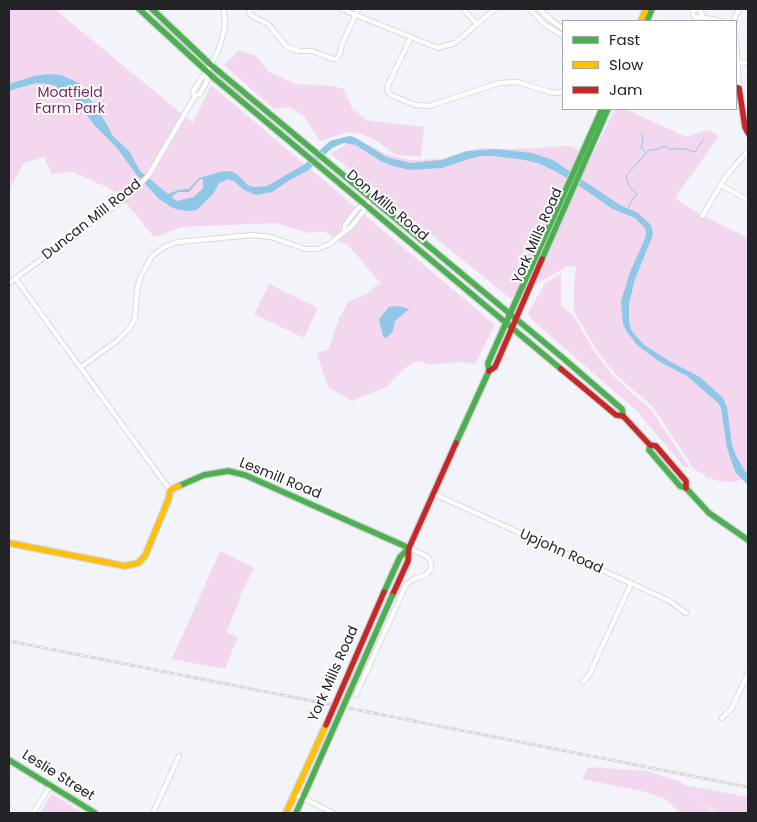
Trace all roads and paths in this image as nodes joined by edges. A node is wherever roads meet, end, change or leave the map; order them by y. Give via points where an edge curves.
1 (139, 9) edge
2 (152, 9) edge
3 (224, 9) edge
4 (250, 9) edge
5 (341, 9) edge
6 (358, 9) edge
7 (463, 9) edge
8 (495, 9) edge
9 (530, 9) edge
10 (539, 9) edge
11 (740, 9) edge
12 (356, 14) junction
13 (700, 17) dead end
14 (716, 20) edge
15 (735, 20) edge
16 (477, 24) junction
17 (562, 28) edge
18 (562, 35) edge
19 (411, 36) junction
20 (737, 52) edge
21 (748, 62) edge
22 (738, 63) junction
23 (211, 65) junction
24 (207, 72) junction
25 (737, 87) edge
26 (562, 91) edge
27 (738, 96) edge
28 (602, 110) edge
29 (607, 110) edge
30 (748, 134) edge
31 (748, 151) edge
32 (586, 152) junction
33 (720, 185) junction
34 (370, 198) junction
35 (565, 198) junction
36 (748, 200) edge
37 (366, 205) junction
38 (702, 216) dead end
39 (15, 278) junction
40 (9, 283) edge
41 (510, 314) junction
42 (516, 319) junction
43 (506, 322) junction
44 (512, 327) junction
45 (571, 366) junction
46 (81, 367) junction
47 (489, 371) junction
48 (565, 372) junction
49 (604, 394) junction
50 (599, 401) junction
51 (623, 416) junction
52 (170, 490) junction
53 (434, 494) junction
54 (747, 538) edge
55 (9, 543) edge
56 (409, 548) junction
57 (631, 584) junction
58 (686, 613) dead end
59 (748, 673) edge
60 (583, 682) dead end
61 (356, 696) dead end
62 (722, 718) dead end
63 (179, 756) dead end
64 (9, 760) edge
65 (51, 785) junction
66 (295, 794) junction
67 (302, 797) junction
68 (9, 809) edge
69 (15, 813) edge
70 (34, 813) edge
71 (95, 813) edge
72 (153, 813) edge
73 (286, 813) edge
74 (296, 813) edge
75 (333, 813) edge

1 - 24 main road, Don Mills Road
2 - 23 main road, Don Mills Road
3 - 23 street, Duncan Mill Road via 223,38
4 - 12 street via 249,13 268,24 286,47 312,51 333,59 338,57
5 - 12 street
6 - 12 street
7 - 16 street
8 - 16 street
9 - 18 street via 544,24
10 - 17 street
11 - 15 street
12 - 19 street
13 - 14 street
16 - 19 street via 455,43 438,48
19 - 26 street via 387,91 415,105 430,106 499,83 517,82 550,92
20 - 22 street
21 - 22 street
22 - 25 street
23 - 24 street, Duncan Mill Road
23 - 34 main road, Don Mills Road
24 - 37 main road, Don Mills Road
24 - 39 street, Duncan Mill Road via 154,167 132,192
25 - 27 main road
27 - 30 main road
28 - 32 main road, York Mills Road
29 - 32 main road, York Mills Road
31 - 33 street
32 - 35 main road, York Mills Road
33 - 36 street
33 - 38 street
34 - 37 street
34 - 41 main road, Don Mills Road
35 - 41 main road, York Mills Road
35 - 42 main road, York Mills Road
37 - 43 main road, Don Mills Road
37 - 46 street via 350,228 330,244 313,250 261,236 178,242 166,246 152,256 140,278 135,318 130,328
39 - 40 street, Duncan Mill Road
39 - 46 street
41 - 42 main road, Don Mills Road
41 - 43 main road, York Mills Road
42 - 44 main road, York Mills Road
42 - 45 main road, Don Mills Road
43 - 44 main road, Don Mills Road
43 - 47 main road, York Mills Road via 488,363
44 - 47 main road, York Mills Road via 495,367
44 - 48 main road, Don Mills Road
45 - 48 main road
45 - 49 main road, Don Mills Road
46 - 52 street
47 - 53 main road, York Mills Road
48 - 50 main road, Don Mills Road
49 - 50 main road
49 - 51 main road, Don Mills Road via 622,409
50 - 51 main road, Don Mills Road via 616,415
51 - 54 main road, Don Mills Road via 650,445 656,446 686,482 686,488 709,513
52 - 55 main road via 145,556 132,565
52 - 56 main road, Lesmill Road via 212,472 237,472
53 - 56 main road, York Mills Road
53 - 57 street, Upjohn Road
56 - 61 street via 428,557 431,569 406,586
56 - 66 main road, York Mills Road, bridge via 400,557
56 - 67 main road, York Mills Road, bridge via 408,561
57 - 58 street, Upjohn Road via 670,601
57 - 60 street
59 - 62 street via 732,708
63 - 72 street
64 - 65 main road, Leslie Street
65 - 70 street
65 - 71 main road, Leslie Street
66 - 67 street
66 - 73 main road, York Mills Road
67 - 74 main road, York Mills Road
67 - 75 street
68 - 69 street

